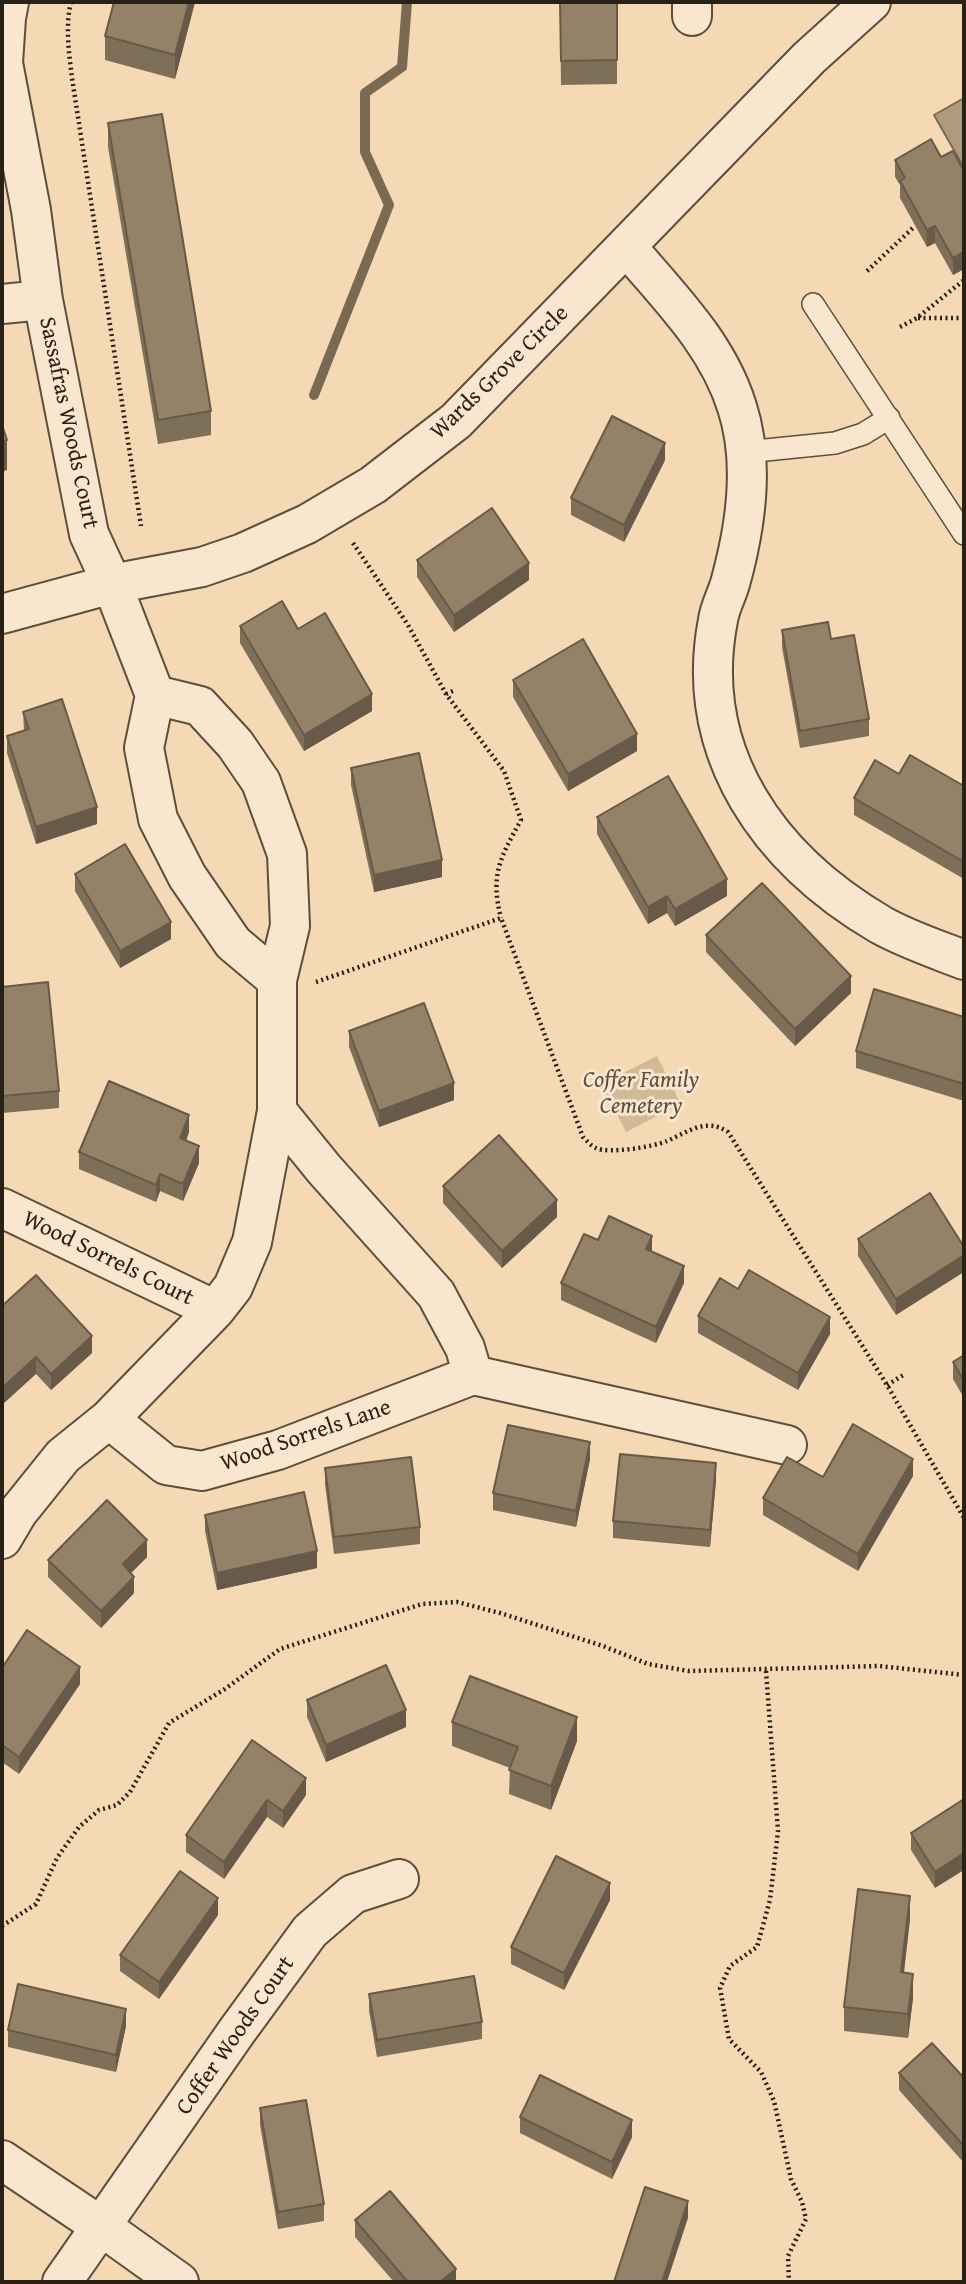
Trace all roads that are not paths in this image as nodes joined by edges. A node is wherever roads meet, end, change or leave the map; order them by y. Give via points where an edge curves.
1 (9, 2) edge
2 (871, 2) edge
3 (627, 247) junction
4 (43, 300) junction
5 (2, 304) edge
6 (813, 304) dead end
7 (889, 418) junction
8 (746, 452) junction
9 (964, 534) edge
10 (112, 584) junction
11 (2, 614) edge
12 (155, 695) junction
13 (964, 960) edge
14 (277, 980) junction
15 (277, 1111) junction
16 (2, 1208) edge
17 (215, 1311) junction
18 (473, 1375) junction
19 (109, 1419) junction
20 (788, 1445) dead end
21 (2, 1539) edge
22 (399, 1879) dead end
23 (2, 2160) edge
24 (102, 2227) junction
25 (62, 2282) edge
26 (179, 2282) edge

1 - 4 street, Sassafras Woods Court via 4,63
2 - 3 street, Wards Grove Circle via 809,58
3 - 8 street via 706,340 738,408
3 - 10 street, Wards Grove Circle via 456,421 373,485 307,524 243,553 202,567
4 - 5 street, Sassafras Woods Court
4 - 10 street, Sassafras Woods Court via 89,534
6 - 7 lane
7 - 8 lane via 863,434 835,443
7 - 9 lane
8 - 13 street via 743,533 715,642 715,699 722,741 736,777 769,833 816,880 881,924
10 - 11 street, Wards Grove Circle
10 - 12 street
12 - 14 street via 144,748 158,819 187,876 233,943
12 - 14 street via 200,706 235,744 261,782 287,854 290,926
14 - 15 street
15 - 17 street via 252,1242 233,1287
15 - 18 street via 436,1294 465,1348
16 - 17 street, Wood Sorrels Court
17 - 19 street
18 - 19 street, Wood Sorrels Lane via 278,1450 202,1471 166,1465
18 - 20 street
19 - 21 street via 63,1456 18,1511
22 - 24 street, Coffer Woods Court via 354,1895 310,1931
23 - 24 street
24 - 25 street, Coffer Woods Court
24 - 26 street

